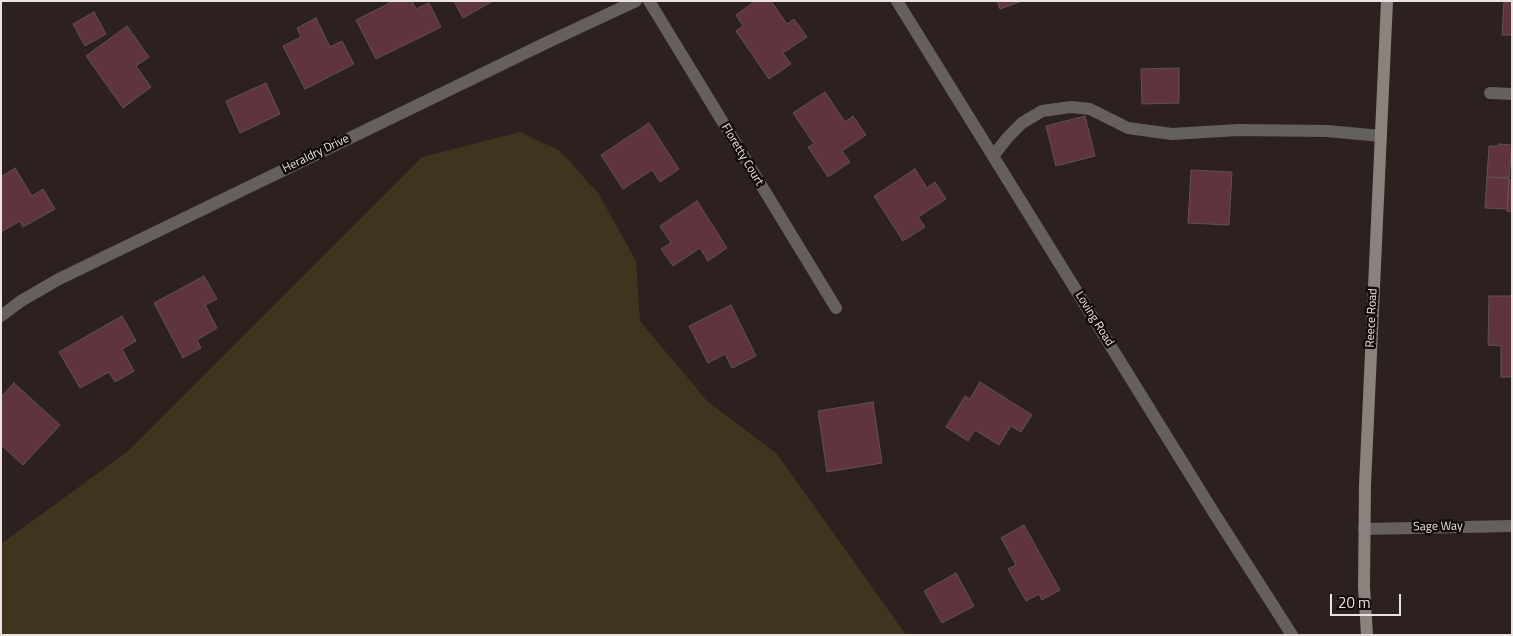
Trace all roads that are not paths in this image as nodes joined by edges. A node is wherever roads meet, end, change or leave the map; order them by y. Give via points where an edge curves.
1 (636, 1) edge
2 (649, 1) edge
3 (897, 1) edge
4 (1387, 1) edge
5 (1490, 93) dead end
6 (1512, 94) edge
7 (1381, 136) junction
8 (993, 156) junction
9 (836, 308) dead end
10 (1, 316) edge
11 (1512, 526) edge
12 (1364, 529) junction
13 (1292, 635) edge
14 (1367, 635) edge

1 - 10 street, Heraldry Drive via 59,279
2 - 9 street, Floretty Court
3 - 8 street, Loving Road
4 - 7 main road, Reece Road
5 - 6 street
7 - 8 street via 1327,131 1238,130 1172,134 1128,128 1090,109 1071,107 1042,111 1022,123
7 - 12 main road, Reece Road
8 - 13 street, Loving Road
11 - 12 street, Sage Way
12 - 14 main road, Reece Road

